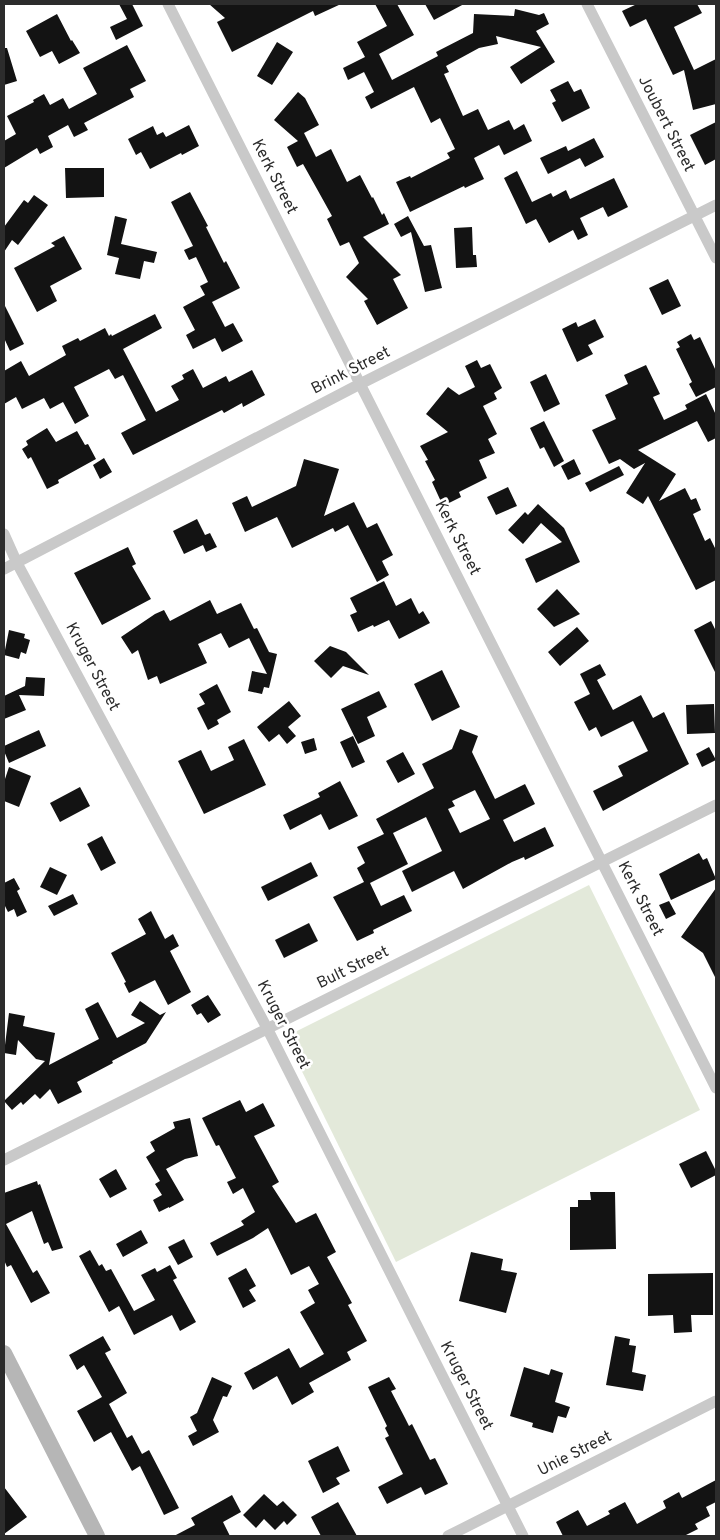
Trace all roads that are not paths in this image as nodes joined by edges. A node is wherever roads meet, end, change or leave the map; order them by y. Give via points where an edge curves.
1 (168, 4) edge
2 (587, 4) edge
3 (716, 205) edge
4 (694, 216) junction
5 (716, 258) edge
6 (360, 384) junction
7 (4, 534) edge
8 (18, 563) junction
9 (4, 570) edge
10 (716, 806) edge
11 (604, 862) junction
12 (267, 1028) junction
13 (716, 1088) edge
14 (4, 1160) edge
15 (4, 1353) edge
16 (716, 1401) edge
17 (508, 1505) junction
18 (96, 1536) edge
19 (448, 1536) edge
20 (523, 1536) edge

1 - 6 street, Kerk Street
2 - 4 street, Joubert Street
3 - 4 street, Brink Street
4 - 5 street, Joubert Street
4 - 6 street, Brink Street
6 - 8 street, Brink Street
6 - 11 street, Kerk Street
7 - 8 street, Kruger Street
8 - 9 street, Brink Street
8 - 12 street, Kruger Street
10 - 11 street, Bult Street
11 - 12 street, Bult Street
11 - 13 street, Kerk Street
12 - 14 street, Bult Street
12 - 17 street, Kruger Street
15 - 18 street
16 - 17 street, Unie Street
17 - 19 street, Unie Street
17 - 20 street, Kruger Street

